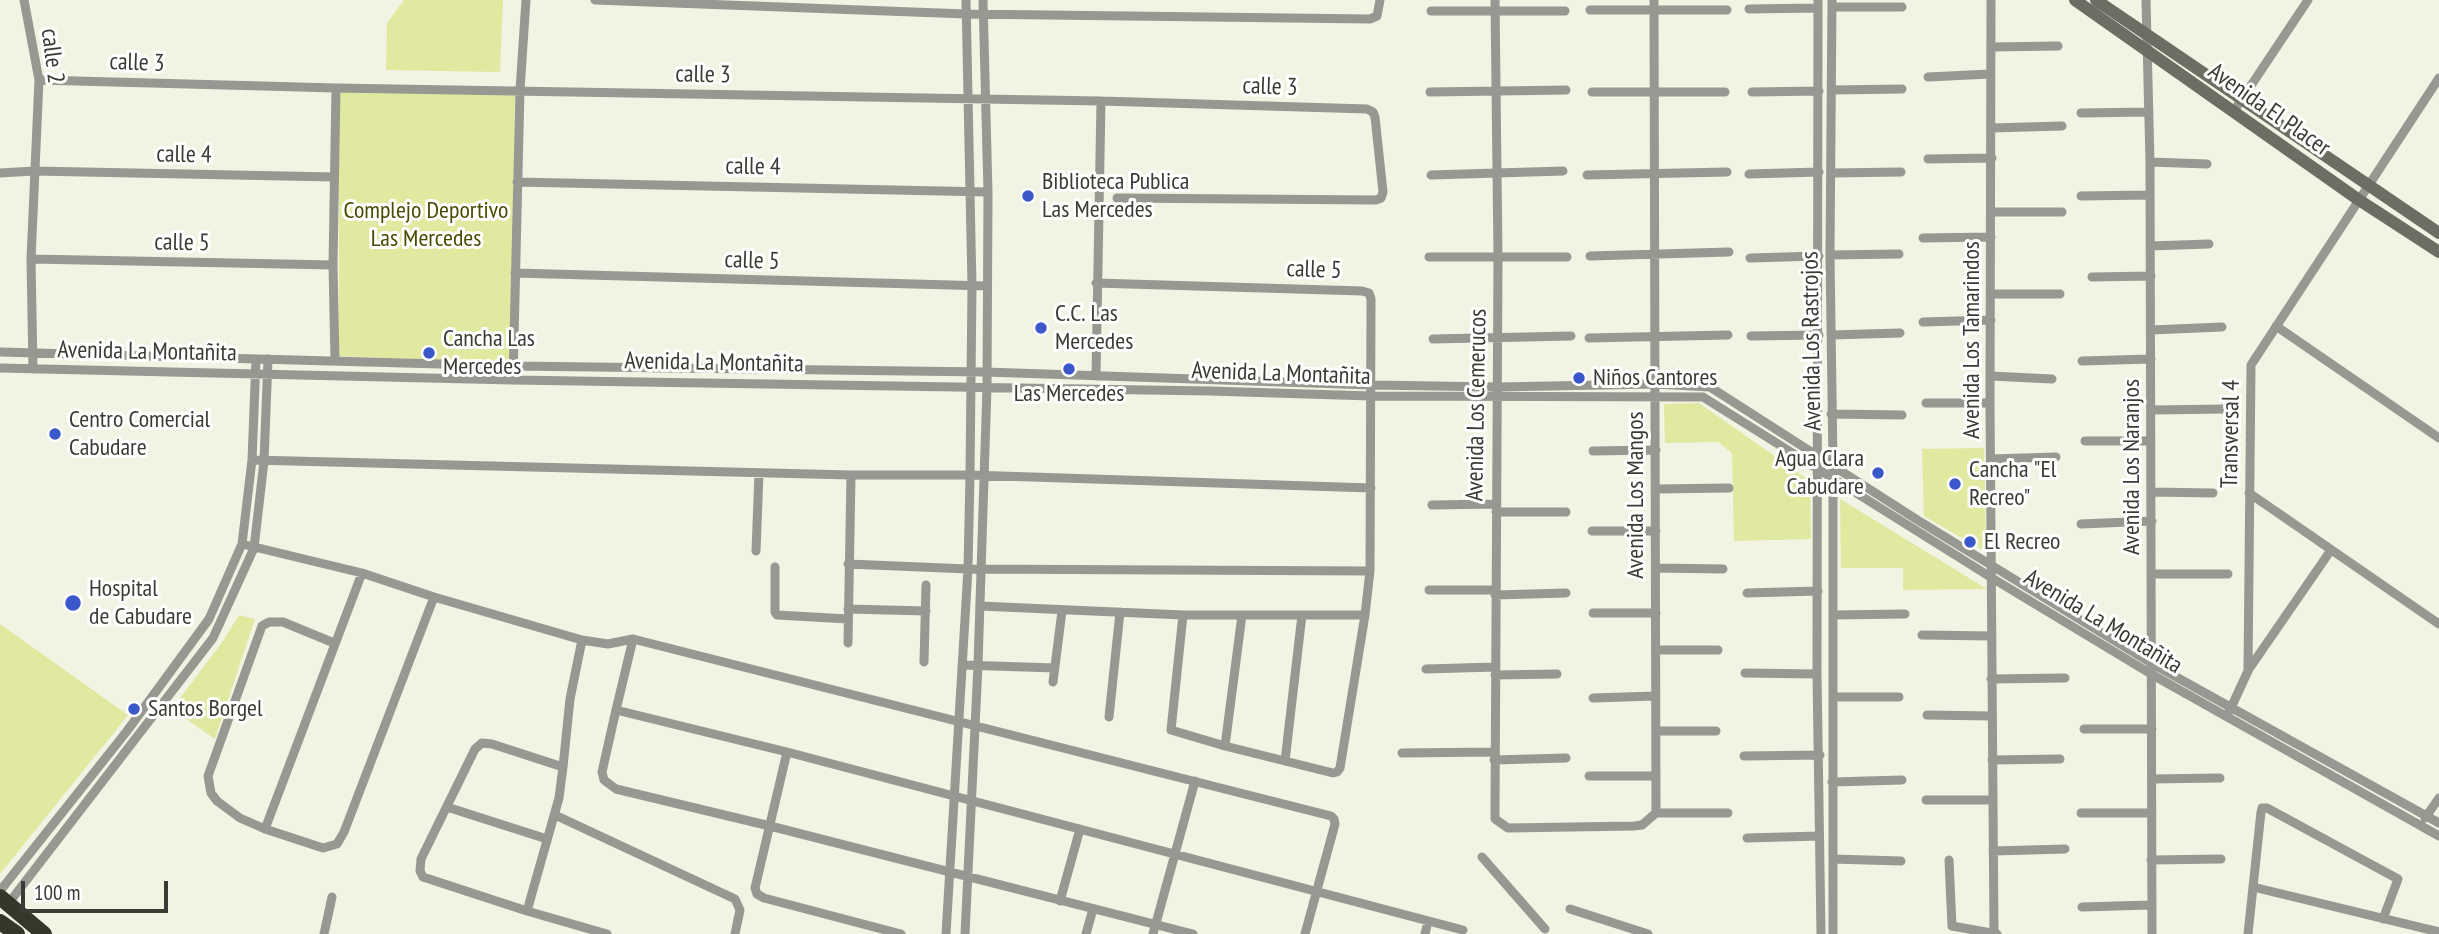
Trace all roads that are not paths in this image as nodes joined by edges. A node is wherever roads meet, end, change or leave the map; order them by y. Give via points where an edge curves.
1 (24, 0) edge
2 (526, 0) edge
3 (595, 0) edge
4 (966, 0) edge
5 (983, 0) edge
6 (1380, 0) edge
7 (1495, 0) edge
8 (1991, 0) edge
9 (2075, 0) edge
10 (2096, 0) edge
11 (2146, 0) edge
12 (2308, 0) edge
13 (1818, 4) edge
14 (1832, 4) edge
15 (1654, 5) edge
16 (1902, 7) dead end
17 (1749, 9) dead end
18 (1590, 10) dead end
19 (1727, 10) dead end
20 (1431, 11) dead end
21 (1495, 11) junction
22 (1565, 11) dead end
23 (967, 13) junction
24 (983, 14) junction
25 (2148, 36) junction
26 (2058, 46) dead end
27 (1992, 47) junction
28 (2149, 52) junction
29 (1990, 74) junction
30 (1928, 77) dead end
31 (2439, 78) edge
32 (39, 80) junction
33 (336, 88) junction
34 (1902, 89) dead end
35 (520, 90) junction
36 (1566, 90) dead end
37 (1831, 90) junction
38 (1496, 91) junction
39 (1655, 91) junction
40 (1818, 91) junction
41 (1430, 92) dead end
42 (1592, 92) dead end
43 (1725, 92) dead end
44 (1752, 92) dead end
45 (969, 100) junction
46 (986, 100) junction
47 (1101, 101) junction
48 (2238, 106) junction
49 (2149, 112) junction
50 (2081, 113) dead end
51 (2062, 126) dead end
52 (1991, 128) junction
53 (1992, 158) junction
54 (1928, 159) dead end
55 (2150, 162) junction
56 (2207, 164) dead end
57 (34, 171) junction
58 (1563, 172) dead end
59 (1727, 172) dead end
60 (1901, 172) dead end
61 (0, 173) edge
62 (1497, 173) junction
63 (1655, 173) junction
64 (1819, 173) junction
65 (1831, 173) junction
66 (1749, 174) dead end
67 (1432, 175) dead end
68 (1587, 175) dead end
69 (334, 177) junction
70 (517, 182) junction
71 (2368, 186) junction
72 (970, 191) junction
73 (988, 191) junction
74 (2150, 195) junction
75 (2081, 196) dead end
76 (1117, 198) dead end
77 (2359, 200) junction
78 (1991, 212) junction
79 (2062, 212) dead end
80 (2439, 233) edge
81 (1991, 237) junction
82 (1923, 238) dead end
83 (2210, 244) dead end
84 (2150, 246) junction
85 (1729, 252) dead end
86 (2439, 252) edge
87 (1899, 254) dead end
88 (1656, 255) junction
89 (1830, 255) junction
90 (1590, 256) dead end
91 (1819, 256) junction
92 (1429, 257) dead end
93 (1498, 257) junction
94 (1567, 257) dead end
95 (1750, 258) dead end
96 (31, 260) junction
97 (333, 265) junction
98 (516, 273) junction
99 (2151, 276) junction
100 (2092, 277) dead end
101 (1096, 283) junction
102 (972, 286) junction
103 (987, 286) junction
104 (1991, 294) junction
105 (2060, 294) dead end
106 (1991, 320) junction
107 (1923, 322) dead end
108 (2276, 326) junction
109 (2222, 327) dead end
110 (2151, 331) junction
111 (1900, 333) dead end
112 (1728, 335) dead end
113 (1819, 335) junction
114 (1831, 335) junction
115 (1570, 336) dead end
116 (1656, 336) junction
117 (1751, 336) dead end
118 (1497, 338) junction
119 (1589, 338) dead end
120 (1433, 339) dead end
121 (32, 351) junction
122 (0, 352) edge
123 (256, 359) junction
124 (268, 359) junction
125 (2151, 359) junction
126 (335, 360) junction
127 (2082, 361) dead end
128 (514, 366) junction
129 (0, 368) edge
130 (33, 369) junction
131 (970, 372) junction
132 (986, 373) junction
133 (256, 374) junction
134 (268, 374) junction
135 (1096, 376) junction
136 (1991, 376) junction
137 (2052, 379) dead end
138 (513, 380) junction
139 (1371, 384) junction
140 (1655, 384) junction
141 (969, 386) junction
142 (987, 387) junction
143 (1498, 387) junction
144 (1655, 395) junction
145 (1371, 396) junction
146 (1497, 397) junction
147 (1926, 403) dead end
148 (1990, 403) junction
149 (2226, 409) dead end
150 (2152, 410) junction
151 (1831, 414) junction
152 (1902, 415) dead end
153 (2439, 438) edge
154 (2085, 441) dead end
155 (2151, 441) junction
156 (1656, 450) junction
157 (1593, 451) dead end
158 (1819, 455) junction
159 (2056, 457) dead end
160 (1991, 459) junction
161 (252, 460) junction
162 (264, 461) junction
163 (1833, 464) junction
164 (1819, 469) junction
165 (759, 472) junction
166 (851, 475) junction
167 (970, 475) junction
168 (984, 475) junction
169 (1832, 478) junction
170 (1371, 488) junction
171 (1729, 488) dead end
172 (1656, 489) junction
173 (2152, 492) junction
174 (2213, 493) dead end
175 (2249, 493) junction
176 (1432, 505) dead end
177 (1496, 508) junction
178 (1566, 512) dead end
179 (2152, 521) junction
180 (2081, 524) dead end
181 (1592, 531) dead end
182 (1656, 531) junction
183 (242, 544) junction
184 (254, 548) junction
185 (2331, 550) junction
186 (756, 551) dead end
187 (848, 564) junction
188 (1991, 565) junction
189 (775, 567) dead end
190 (1656, 568) junction
191 (968, 569) junction
192 (982, 569) junction
193 (1723, 569) dead end
194 (1370, 571) junction
195 (362, 573) junction
196 (2152, 573) junction
197 (2228, 574) dead end
198 (1992, 578) junction
199 (926, 585) dead end
200 (1429, 590) dead end
201 (1818, 591) junction
202 (1495, 592) junction
203 (1566, 593) dead end
204 (1747, 593) dead end
205 (434, 597) junction
206 (981, 606) junction
207 (926, 611) junction
208 (1062, 611) junction
209 (1121, 612) junction
210 (1656, 612) junction
211 (1593, 613) dead end
212 (848, 614) junction
213 (1905, 614) dead end
214 (1183, 615) junction
215 (1242, 615) junction
216 (1302, 615) junction
217 (1365, 615) junction
218 (1833, 615) junction
219 (2439, 624) edge
220 (1922, 635) dead end
221 (1992, 636) junction
222 (633, 639) junction
223 (582, 640) junction
224 (334, 643) junction
225 (848, 643) dead end
226 (1656, 650) junction
227 (1718, 650) dead end
228 (924, 662) dead end
229 (2151, 663) junction
230 (962, 665) junction
231 (978, 666) junction
232 (1055, 668) junction
233 (1426, 669) dead end
234 (1494, 671) junction
235 (2248, 671) junction
236 (1745, 673) dead end
237 (1557, 674) dead end
238 (1817, 674) junction
239 (2151, 674) junction
240 (2065, 678) dead end
241 (1991, 679) junction
242 (1053, 682) dead end
243 (1656, 696) junction
244 (1833, 697) junction
245 (1899, 697) dead end
246 (1592, 698) dead end
247 (616, 710) junction
248 (2229, 713) junction
249 (1927, 715) dead end
250 (1992, 716) junction
251 (1109, 717) dead end
252 (960, 721) junction
253 (976, 726) junction
254 (2084, 729) dead end
255 (2152, 729) junction
256 (1656, 731) junction
257 (1716, 731) dead end
258 (1225, 746) junction
259 (787, 752) junction
260 (1402, 753) dead end
261 (1820, 755) junction
262 (1494, 756) junction
263 (1744, 756) dead end
264 (1566, 758) dead end
265 (2060, 759) dead end
266 (1992, 760) junction
267 (1285, 761) junction
268 (563, 766) junction
269 (1589, 776) dead end
270 (1656, 776) junction
271 (2220, 778) dead end
272 (2152, 779) junction
273 (1902, 780) dead end
274 (1195, 781) junction
275 (1832, 782) junction
276 (954, 795) junction
277 (2439, 798) edge
278 (973, 800) junction
279 (1926, 800) dead end
280 (1992, 800) junction
281 (447, 807) junction
282 (1656, 813) junction
283 (1728, 813) dead end
284 (2081, 813) dead end
285 (2152, 813) junction
286 (555, 815) junction
287 (2426, 816) junction
288 (2439, 823) edge
289 (2420, 825) junction
290 (770, 826) junction
291 (265, 829) junction
292 (1080, 830) junction
293 (1819, 836) junction
294 (2439, 836) edge
295 (1747, 838) dead end
296 (547, 839) junction
297 (2065, 849) dead end
298 (1993, 851) junction
299 (1174, 854) junction
300 (1482, 857) dead end
301 (1833, 859) junction
302 (2221, 859) dead end
303 (1949, 860) dead end
304 (2151, 860) junction
305 (1901, 861) dead end
306 (950, 873) junction
307 (968, 878) junction
308 (2253, 887) junction
309 (1317, 891) junction
310 (332, 897) dead end
311 (2, 901) edge
312 (1060, 901) junction
313 (2151, 905) junction
314 (2082, 907) dead end
315 (1093, 909) junction
316 (1570, 909) dead end
317 (527, 911) junction
318 (2383, 919) junction
319 (1429, 921) junction
320 (0, 922) edge
321 (1155, 929) edge
322 (1463, 930) dead end
323 (1544, 932) edge
324 (2439, 932) edge
325 (1996, 933) edge
326 (17, 934) edge
327 (44, 934) edge
328 (324, 934) edge
329 (607, 934) edge
330 (735, 934) edge
331 (901, 934) edge
332 (946, 934) edge
333 (964, 934) edge
334 (1086, 934) edge
335 (1193, 934) edge
336 (1305, 934) edge
337 (1425, 934) edge
338 (1555, 934) edge
339 (1648, 934) edge
340 (1821, 934) edge
341 (1833, 934) edge
342 (2152, 934) edge
343 (2248, 934) edge

1 - 32 street, calle 2
2 - 35 street
3 - 23 street
4 - 23 street
5 - 24 street
6 - 24 street via 1377,16 1370,19
7 - 21 street, Avenida Los Cemerucos
8 - 27 street, Avenida Los Tamarindos
9 - 28 street, Avenida El Placer
10 - 25 street, Avenida El Placer
11 - 25 street, Avenida Los Naranjos
12 - 48 street
13 - 17 street
13 - 40 street, Avenida Los Rastrojos
14 - 16 street
14 - 37 street, Avenida Los Rastrojos
15 - 18 street
15 - 19 street
15 - 39 street, Avenida Los Mangos
20 - 21 street
21 - 22 street
21 - 38 street, Avenida Los Cemerucos
23 - 24 street
23 - 45 street
24 - 46 street
25 - 28 street, Avenida Los Naranjos
25 - 48 street, Avenida El Placer
26 - 27 street
27 - 29 street, Avenida Los Tamarindos
28 - 48 street, Avenida El Placer
28 - 49 street, Avenida Los Naranjos
29 - 30 street
29 - 52 street, Avenida Los Tamarindos
31 - 71 street, Transversal 4
32 - 33 street, calle 3
32 - 57 street, calle 2
33 - 35 street, calle 3
33 - 69 street
34 - 37 street
35 - 45 street, calle 3
35 - 70 street
36 - 38 street
37 - 65 street, Avenida Los Rastrojos
38 - 41 street
38 - 62 street, Avenida Los Cemerucos
39 - 42 street
39 - 43 street
39 - 63 street, Avenida Los Mangos
40 - 44 street
40 - 64 street, Avenida Los Rastrojos
45 - 46 street, calle 3
45 - 72 street
46 - 47 street, calle 3
46 - 73 street
47 - 76 street, calle 3 via 1367,109 1373,112 1377,130 1382,192 1376,200
47 - 101 street
48 - 71 street, Avenida El Placer
48 - 77 street, Avenida El Placer
49 - 50 street
49 - 55 street, Avenida Los Naranjos
51 - 52 street
52 - 53 street, Avenida Los Tamarindos
53 - 54 street
53 - 78 street, Avenida Los Tamarindos
55 - 56 street
55 - 74 street, Avenida Los Naranjos
57 - 61 street, calle 4
57 - 69 street, calle 4
57 - 96 street, calle 2
58 - 62 street
59 - 63 street
60 - 65 street
62 - 67 street
62 - 93 street, Avenida Los Cemerucos
63 - 68 street
63 - 88 street, Avenida Los Mangos
64 - 66 street
64 - 91 street, Avenida Los Rastrojos
65 - 89 street, Avenida Los Rastrojos
69 - 97 street
70 - 72 street, calle 4
70 - 98 street
71 - 77 street, Transversal 4
71 - 80 street, Avenida El Placer
72 - 73 street, calle 4
72 - 102 street
73 - 103 street
74 - 75 street
74 - 84 street, Avenida Los Naranjos
77 - 86 street, Avenida El Placer
77 - 108 street, Transversal 4
78 - 79 street
78 - 81 street, Avenida Los Tamarindos
81 - 82 street
81 - 104 street, Avenida Los Tamarindos
83 - 84 street
84 - 99 street, Avenida Los Naranjos
85 - 88 street
87 - 89 street
88 - 90 street
88 - 116 street, Avenida Los Mangos
89 - 114 street, Avenida Los Rastrojos
91 - 95 street
91 - 113 street, Avenida Los Rastrojos
92 - 93 street
93 - 94 street
93 - 118 street, Avenida Los Cemerucos
96 - 97 street, calle 5
96 - 121 street, calle 2
97 - 126 street
98 - 102 street, calle 5
98 - 128 street
99 - 100 street
99 - 110 street, Avenida Los Naranjos
101 - 135 street
101 - 139 street, calle 5 via 1369,293
102 - 103 street, calle 5
102 - 131 street
103 - 132 street
104 - 105 street
104 - 106 street, Avenida Los Tamarindos
106 - 107 street
106 - 136 street, Avenida Los Tamarindos
108 - 153 street
108 - 175 street, Transversal 4 via 2251,365
109 - 110 street
110 - 125 street, Avenida Los Naranjos
111 - 114 street
112 - 116 street
113 - 117 street
113 - 158 street, Avenida Los Rastrojos
114 - 151 street, Avenida Los Rastrojos
115 - 118 street
116 - 119 street
116 - 140 street, Avenida Los Mangos
118 - 120 street
118 - 143 street, Avenida Los Cemerucos
121 - 122 street, Avenida La Montañita
121 - 123 street, Avenida La Montañita
121 - 130 street, calle 2
123 - 124 street, Avenida La Montañita
123 - 133 street
124 - 126 street, Avenida La Montañita
124 - 134 street
125 - 127 street
125 - 150 street, Avenida Los Naranjos
126 - 128 street, Avenida La Montañita
128 - 131 street, Avenida La Montañita
128 - 138 street
129 - 130 street, Avenida La Montañita
130 - 133 street, Avenida La Montañita
131 - 132 street, Avenida La Montañita
131 - 141 street
132 - 135 street, Avenida La Montañita
132 - 142 street
133 - 134 street, Avenida La Montañita
133 - 161 street
134 - 138 street, Avenida La Montañita
134 - 162 street
135 - 139 street, Avenida La Montañita
136 - 137 street
136 - 148 street, Avenida Los Tamarindos
138 - 141 street, Avenida La Montañita
139 - 143 street, Avenida La Montañita
139 - 145 street
140 - 143 street, Avenida La Montañita
140 - 144 street, Avenida Los Mangos
140 - 158 street, Avenida La Montañita via 1715,388
141 - 142 street, Avenida La Montañita
141 - 167 street
142 - 145 street, Avenida La Montañita
142 - 168 street
143 - 146 street, Avenida Los Cemerucos
144 - 146 street, Avenida La Montañita
144 - 156 street, Avenida Los Mangos
144 - 164 street, Avenida La Montañita via 1708,398
145 - 146 street, Avenida La Montañita
145 - 170 street
146 - 177 street, Avenida Los Cemerucos
147 - 148 street
148 - 160 street, Avenida Los Tamarindos
149 - 150 street
150 - 155 street, Avenida Los Naranjos
151 - 152 street
151 - 163 street, Avenida Los Rastrojos
154 - 155 street
155 - 173 street, Avenida Los Naranjos
156 - 157 street
156 - 172 street, Avenida Los Mangos
158 - 163 street, Avenida La Montañita
158 - 164 street, Avenida Los Rastrojos
159 - 160 street
160 - 188 street, Avenida Los Tamarindos
161 - 162 street
161 - 183 street
162 - 165 street
162 - 184 street
163 - 169 street, Avenida Los Rastrojos
163 - 188 street, Avenida La Montañita
164 - 169 street, Avenida La Montañita
164 - 201 street, Avenida Los Rastrojos
165 - 166 street
165 - 186 street
166 - 167 street
166 - 187 street
167 - 168 street
167 - 191 street
168 - 170 street
168 - 192 street
169 - 198 street, Avenida La Montañita
169 - 218 street, Avenida Los Rastrojos
170 - 194 street
171 - 172 street
172 - 182 street, Avenida Los Mangos
173 - 174 street
173 - 179 street, Avenida Los Naranjos
175 - 185 street
175 - 235 street, Transversal 4
176 - 177 street
177 - 178 street
177 - 202 street, Avenida Los Cemerucos
179 - 180 street
179 - 196 street, Avenida Los Naranjos
181 - 182 street
182 - 190 street, Avenida Los Mangos
183 - 184 street
183 - 311 street via 209,619
184 - 195 street
184 - 311 street via 213,638
185 - 219 street
185 - 235 street
187 - 191 street
187 - 212 street
188 - 198 street, Avenida Los Tamarindos
188 - 229 street, Avenida La Montañita
189 - 212 street via 777,615
190 - 193 street
190 - 210 street, Avenida Los Mangos
191 - 192 street
191 - 230 street
192 - 194 street
192 - 206 street
194 - 217 street
195 - 205 street
195 - 224 street
196 - 197 street
196 - 229 street, Avenida Los Naranjos
198 - 221 street, Avenida Los Tamarindos
198 - 239 street, Avenida La Montañita
199 - 207 street
200 - 202 street
201 - 204 street
201 - 238 street, Avenida Los Rastrojos
202 - 203 street
202 - 234 street, Avenida Los Cemerucos
205 - 223 street
205 - 291 street via 342,839 323,848
206 - 208 street
206 - 231 street
207 - 212 street
207 - 228 street
208 - 209 street
208 - 232 street
209 - 214 street
209 - 251 street
210 - 211 street
210 - 226 street, Avenida Los Mangos
212 - 225 street
213 - 218 street
214 - 215 street
214 - 258 street via 1171,730
215 - 216 street
215 - 258 street
216 - 217 street
216 - 267 street
217 - 267 street via 1340,768 1333,773
218 - 244 street, Avenida Los Rastrojos
220 - 221 street
221 - 241 street, Avenida Los Tamarindos
222 - 223 street via 608,644
222 - 247 street
222 - 252 street
223 - 268 street
224 - 291 street
224 - 291 street via 283,622 269,622 260,631 208,784 217,801
226 - 227 street
226 - 243 street, Avenida Los Mangos
229 - 239 street, Avenida Los Naranjos
229 - 248 street, Avenida La Montañita
230 - 231 street
230 - 252 street
231 - 232 street
231 - 253 street
232 - 242 street
233 - 234 street
234 - 237 street
234 - 262 street, Avenida Los Cemerucos
235 - 248 street, Transversal 4
236 - 238 street
238 - 261 street, Avenida Los Rastrojos
239 - 248 street, Avenida La Montañita
239 - 255 street, Avenida Los Naranjos
240 - 241 street
241 - 250 street, Avenida Los Tamarindos
243 - 246 street
243 - 256 street, Avenida Los Mangos
244 - 245 street
244 - 275 street, Avenida Los Rastrojos
247 - 259 street
247 - 290 street via 602,764 609,786
248 - 287 street, Avenida La Montañita
248 - 289 street, Avenida La Montañita
249 - 250 street
250 - 266 street, Avenida Los Tamarindos
252 - 253 street
252 - 276 street
253 - 274 street
253 - 278 street
254 - 255 street
255 - 272 street, Avenida Los Naranjos
256 - 257 street
256 - 270 street, Avenida Los Mangos
258 - 267 street
259 - 276 street
259 - 290 street
260 - 262 street
261 - 263 street
261 - 293 street, Avenida Los Rastrojos
262 - 264 street
262 - 282 street, Avenida Los Cemerucos via 1495,819 1508,828 1634,826
265 - 266 street
266 - 280 street, Avenida Los Tamarindos
268 - 281 street via 482,743
268 - 286 street
269 - 270 street
270 - 282 street, Avenida Los Mangos
271 - 272 street
272 - 285 street, Avenida Los Naranjos
273 - 275 street
274 - 299 street
274 - 309 street via 1334,818
275 - 301 street, Avenida Los Rastrojos
276 - 278 street
276 - 306 street
277 - 287 street
278 - 292 street
278 - 307 street
279 - 280 street
280 - 298 street, Avenida Los Tamarindos
281 - 296 street
281 - 317 street via 421,859 424,877
282 - 283 street
284 - 285 street
285 - 304 street, Avenida Los Naranjos
286 - 296 street
286 - 330 street via 730,896 740,910
287 - 288 street, Avenida La Montañita
287 - 289 street
289 - 294 street, Avenida La Montañita
290 - 306 street
290 - 331 street via 757,894
292 - 299 street
292 - 312 street
293 - 295 street
293 - 340 street, Avenida Los Rastrojos
296 - 317 street
297 - 298 street
298 - 325 street, Avenida Los Tamarindos
299 - 309 street
299 - 321 street
300 - 323 street
301 - 305 street
301 - 341 street, Avenida Los Rastrojos
302 - 304 street
303 - 325 street via 1952,926
304 - 313 street, Avenida Los Naranjos
306 - 307 street
306 - 332 street
307 - 312 street
307 - 333 street
308 - 318 street
308 - 318 street via 2261,812 2267,808 2398,879
308 - 343 street
309 - 319 street
309 - 336 street
310 - 328 street
311 - 327 highway
312 - 315 street
313 - 314 street
313 - 342 street, Avenida Los Naranjos
315 - 321 street
315 - 334 street
316 - 339 street
317 - 329 street
318 - 324 street
319 - 322 street
319 - 337 street
320 - 326 highway
321 - 335 street
323 - 338 street

